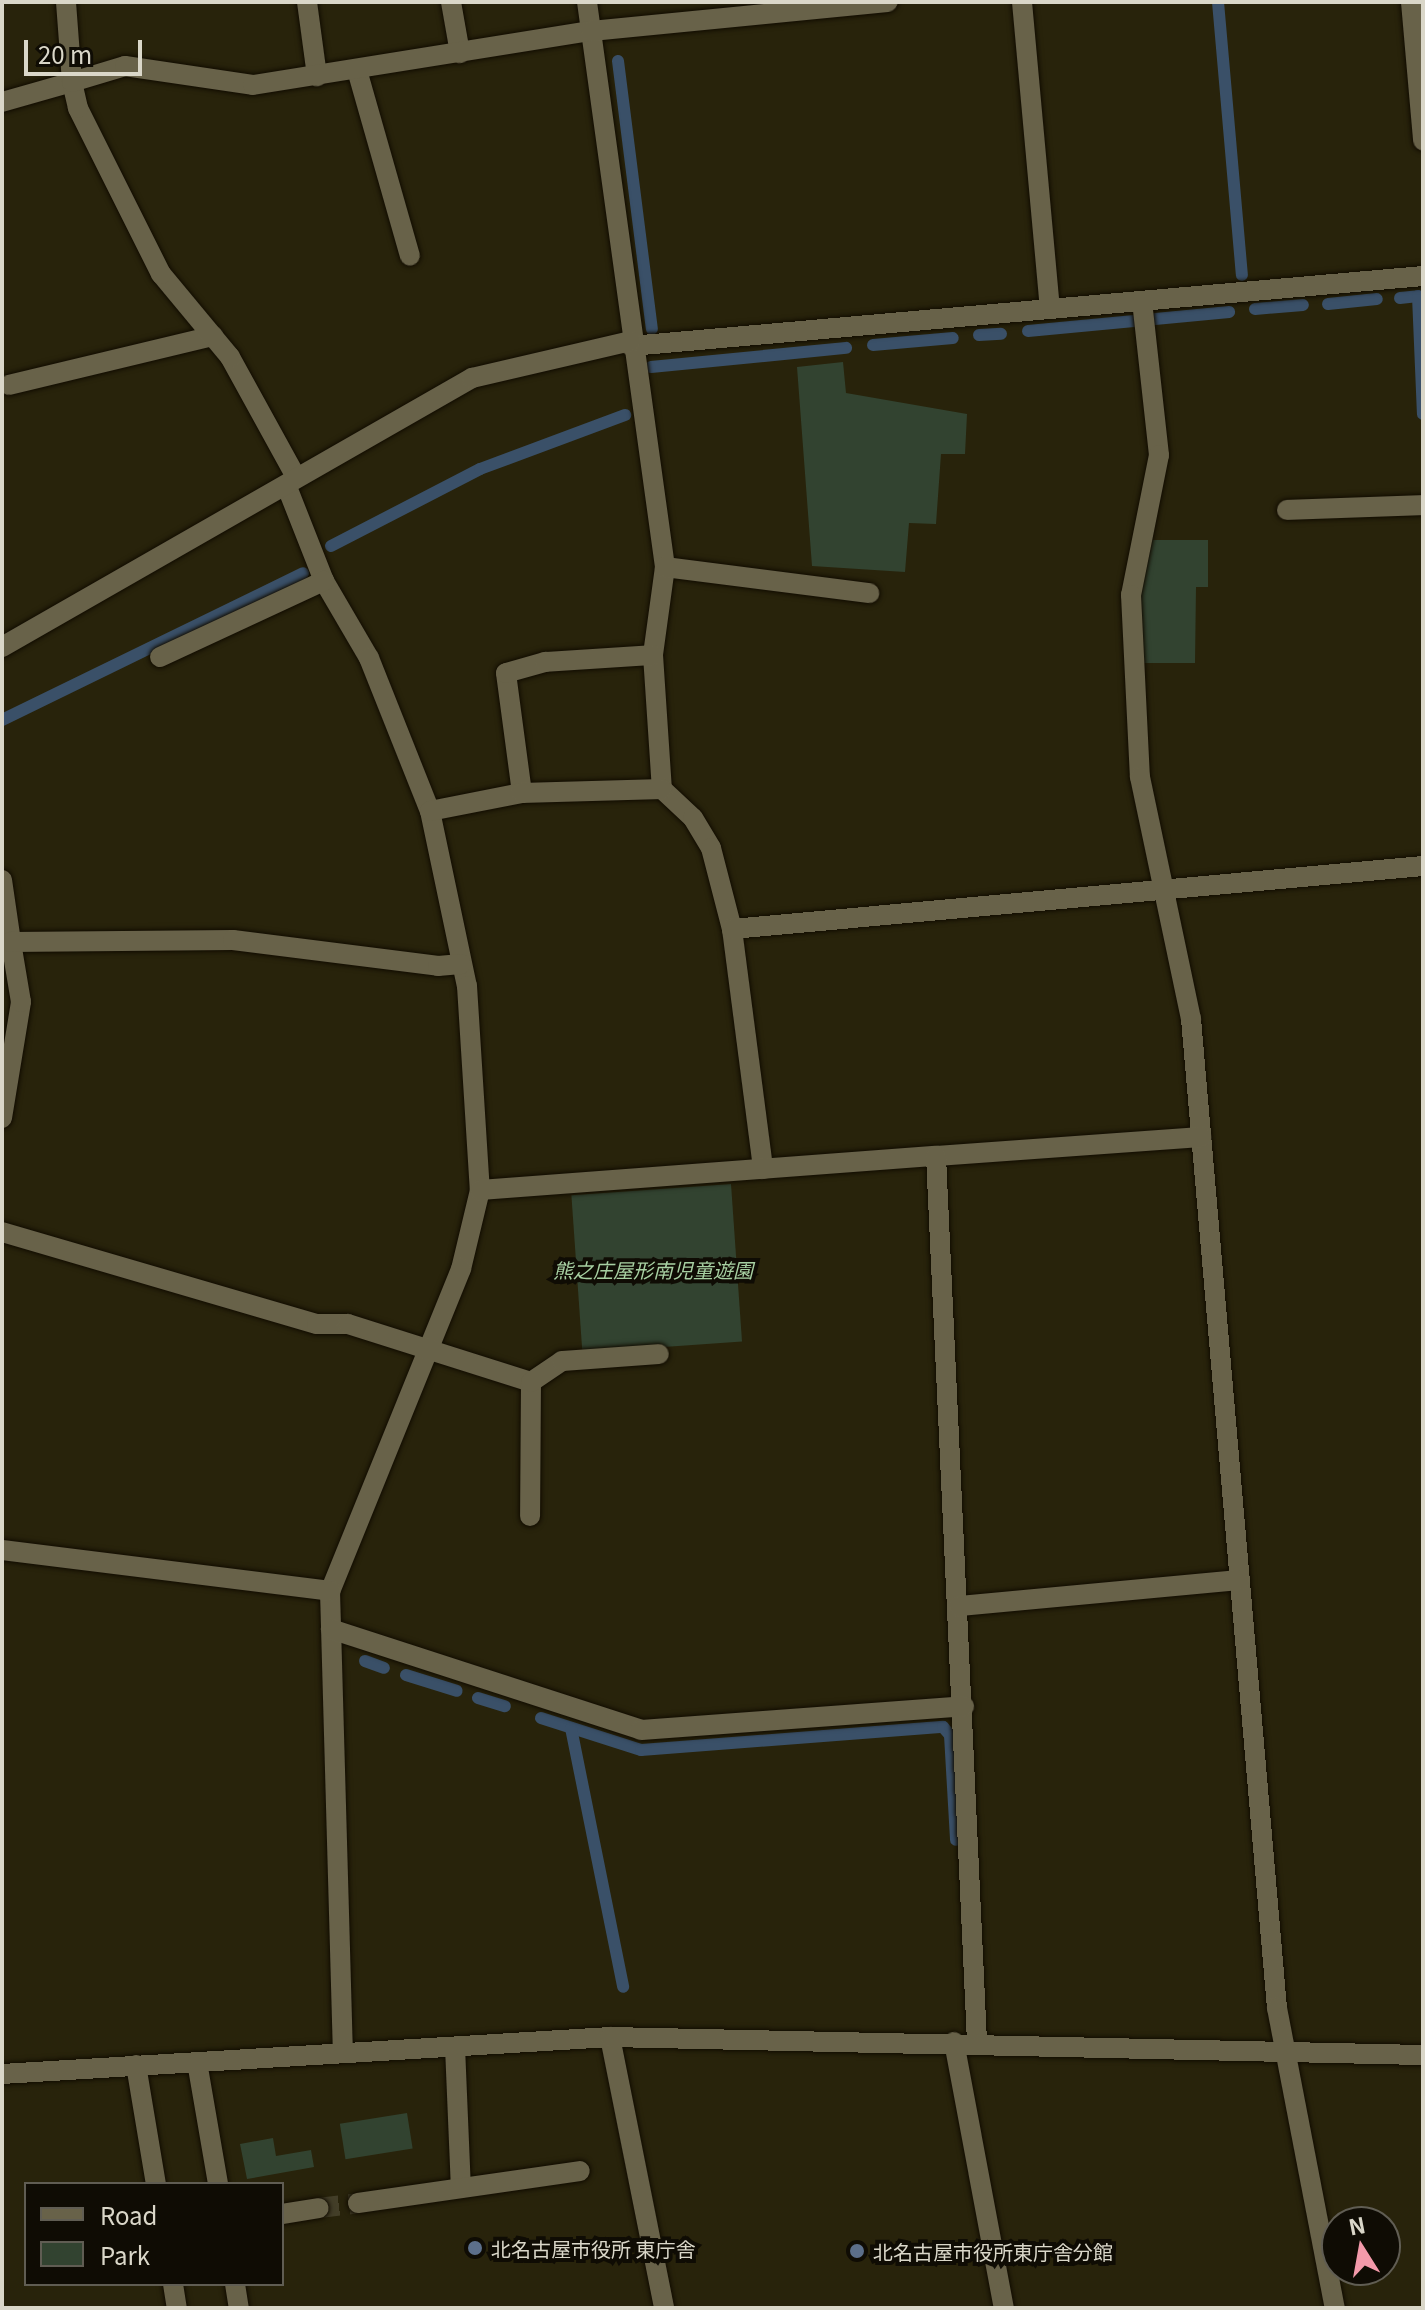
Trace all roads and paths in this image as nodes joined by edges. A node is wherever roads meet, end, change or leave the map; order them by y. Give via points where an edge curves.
1 (66, 2) edge
2 (307, 2) edge
3 (451, 2) edge
4 (587, 2) edge
5 (888, 2) edge
6 (1022, 2) edge
7 (1411, 2) edge
8 (591, 31) junction
9 (460, 53) junction
10 (357, 70) junction
11 (317, 76) junction
12 (72, 82) junction
13 (2, 102) edge
14 (1423, 140) edge
15 (410, 256) dead end
16 (1423, 276) edge
17 (1142, 304) junction
18 (1050, 309) junction
19 (213, 336) junction
20 (631, 344) junction
21 (9, 385) dead end
22 (291, 482) junction
23 (1423, 505) edge
24 (1287, 510) dead end
25 (665, 567) junction
26 (324, 581) junction
27 (869, 593) dead end
28 (2, 647) edge
29 (653, 655) junction
30 (160, 657) dead end
31 (662, 789) junction
32 (522, 793) junction
33 (430, 811) junction
34 (1423, 866) edge
35 (2, 880) edge
36 (1163, 890) junction
37 (3, 902) edge
38 (732, 929) junction
39 (11, 942) junction
40 (461, 964) junction
41 (2, 1118) edge
42 (1201, 1137) junction
43 (936, 1156) junction
44 (763, 1169) junction
45 (480, 1190) junction
46 (2, 1232) edge
47 (427, 1353) junction
48 (659, 1354) dead end
49 (531, 1382) junction
50 (530, 1516) dead end
51 (2, 1550) edge
52 (1240, 1580) junction
53 (330, 1591) junction
54 (959, 1606) junction
55 (331, 1629) junction
56 (964, 1706) junction
57 (610, 2037) junction
58 (954, 2042) junction
59 (977, 2043) junction
60 (455, 2047) junction
61 (1285, 2052) junction
62 (343, 2053) junction
63 (1423, 2055) edge
64 (197, 2062) junction
65 (136, 2065) junction
66 (2, 2074) edge
67 (580, 2171) dead end
68 (156, 2182) edge
69 (218, 2182) edge
70 (461, 2188) junction
71 (358, 2203) tunnel mouth
72 (319, 2208) tunnel mouth
73 (284, 2214) edge
74 (173, 2286) edge
75 (235, 2286) edge
76 (177, 2308) edge
77 (239, 2308) edge
78 (664, 2308) edge
79 (1004, 2308) edge
80 (1335, 2308) edge

1 - 12 street
2 - 11 street
3 - 9 street
4 - 8 street
5 - 8 street
6 - 18 street
7 - 14 street
8 - 9 street
8 - 20 street
9 - 10 street
10 - 11 street
10 - 15 street
11 - 12 street via 253,85 125,66
12 - 13 street
12 - 19 street via 78,108 161,274
16 - 17 street
17 - 18 street
17 - 36 street via 1159,455 1131,595 1131,649 1140,777
18 - 20 street
19 - 21 street
19 - 22 street via 230,357
20 - 22 street via 472,378
20 - 25 street
22 - 26 street
22 - 28 street
23 - 24 street
25 - 27 street
25 - 29 street
26 - 30 street
26 - 33 street via 369,658
29 - 31 street
29 - 32 street via 545,662 506,673
31 - 32 street
31 - 38 street via 693,818 711,848
32 - 33 street
33 - 40 street
34 - 36 street
35 - 37 street
36 - 38 street
36 - 42 street via 1191,1019
37 - 39 street
38 - 44 street
39 - 40 street via 219,939
39 - 41 street via 21,1002
40 - 45 street
42 - 43 street
42 - 52 street
43 - 44 street
43 - 54 street
44 - 45 street
45 - 47 street via 461,1269
46 - 47 street via 317,1324 348,1324
47 - 49 street
47 - 53 street
48 - 49 street via 562,1361
49 - 50 street
51 - 53 street
52 - 54 street
52 - 61 street
53 - 55 street
54 - 56 street
55 - 56 street via 641,1730
55 - 62 street
56 - 59 street
57 - 58 street
57 - 60 street
57 - 78 street
58 - 59 street
58 - 79 street
59 - 61 street
60 - 62 street
60 - 70 street
61 - 63 street
61 - 80 street
62 - 64 street
64 - 65 street
64 - 69 street
65 - 66 street
65 - 68 street
67 - 70 street
70 - 71 street
72 - 73 street
74 - 76 street
75 - 77 street

